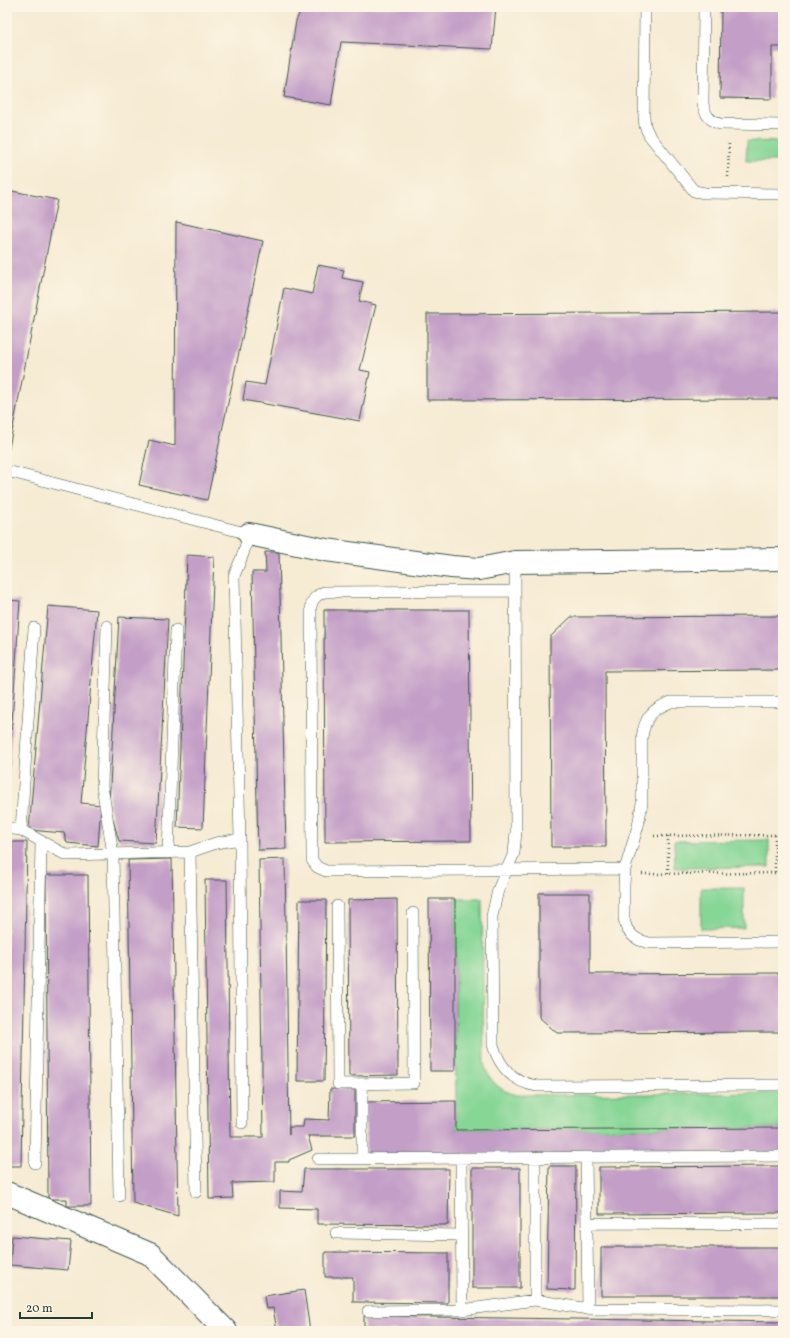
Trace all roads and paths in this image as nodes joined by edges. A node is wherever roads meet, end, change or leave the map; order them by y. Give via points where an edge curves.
1 (645, 7) edge
2 (704, 7) edge
3 (729, 124) junction
4 (783, 125) edge
5 (728, 193) junction
6 (783, 194) edge
7 (7, 471) edge
8 (249, 534) junction
9 (783, 559) edge
10 (515, 562) junction
11 (515, 591) junction
12 (107, 626) dead end
13 (34, 628) dead end
14 (176, 630) dead end
15 (783, 702) edge
16 (7, 828) edge
17 (21, 830) junction
18 (775, 835) junction
19 (783, 835) edge
20 (635, 836) junction
21 (668, 836) junction
22 (240, 839) junction
23 (41, 842) junction
24 (190, 852) junction
25 (168, 853) junction
26 (113, 854) junction
27 (507, 870) junction
28 (625, 872) junction
29 (668, 874) junction
30 (775, 874) junction
31 (783, 874) edge
32 (337, 906) dead end
33 (413, 914) dead end
34 (783, 942) edge
35 (362, 1084) junction
36 (783, 1085) edge
37 (242, 1123) dead end
38 (783, 1156) edge
39 (535, 1157) junction
40 (586, 1157) junction
41 (362, 1158) junction
42 (461, 1158) junction
43 (318, 1159) dead end
44 (35, 1163) dead end
45 (196, 1192) dead end
46 (7, 1193) edge
47 (119, 1196) dead end
48 (587, 1223) junction
49 (783, 1224) edge
50 (336, 1233) dead end
51 (462, 1235) junction
52 (534, 1300) junction
53 (588, 1309) junction
54 (462, 1310) junction
55 (783, 1310) edge
56 (368, 1311) dead end
57 (226, 1331) edge

1 - 5 lane via 646,130 692,189 700,193
2 - 3 lane via 704,110 715,123
3 - 4 lane
3 - 5 path
5 - 6 lane
7 - 8 lane
8 - 10 street via 326,550 445,566 479,569
8 - 22 lane via 234,576
9 - 10 street
10 - 11 lane
11 - 27 lane via 516,832 514,853
11 - 27 lane via 324,592 314,597 310,606 314,865 326,871
12 - 26 lane via 102,786
13 - 17 lane
14 - 25 lane
15 - 20 lane via 671,702 652,712 643,727 642,803
16 - 17 lane
17 - 23 lane
18 - 19 path
18 - 21 path
18 - 30 path
20 - 21 path
20 - 28 lane
21 - 29 path
22 - 24 lane via 216,843
22 - 37 lane
23 - 26 lane via 66,855
23 - 44 lane
24 - 25 lane
24 - 45 lane
25 - 26 lane
26 - 47 lane
27 - 28 lane
27 - 36 lane via 498,890 492,916 493,1045 502,1066 510,1075 520,1082 537,1086
28 - 29 path
28 - 34 lane via 624,919 627,928 639,940 649,943
29 - 30 path
30 - 31 path
32 - 35 lane via 338,1084
33 - 35 lane via 414,1083
35 - 41 lane
38 - 40 lane
39 - 40 lane
39 - 42 lane
39 - 52 lane
40 - 48 lane
41 - 42 lane
41 - 43 lane
42 - 51 lane
46 - 57 street via 150,1254
48 - 49 lane
48 - 53 lane
50 - 51 lane
51 - 54 lane
52 - 53 lane
52 - 54 lane
53 - 55 lane
54 - 56 lane

